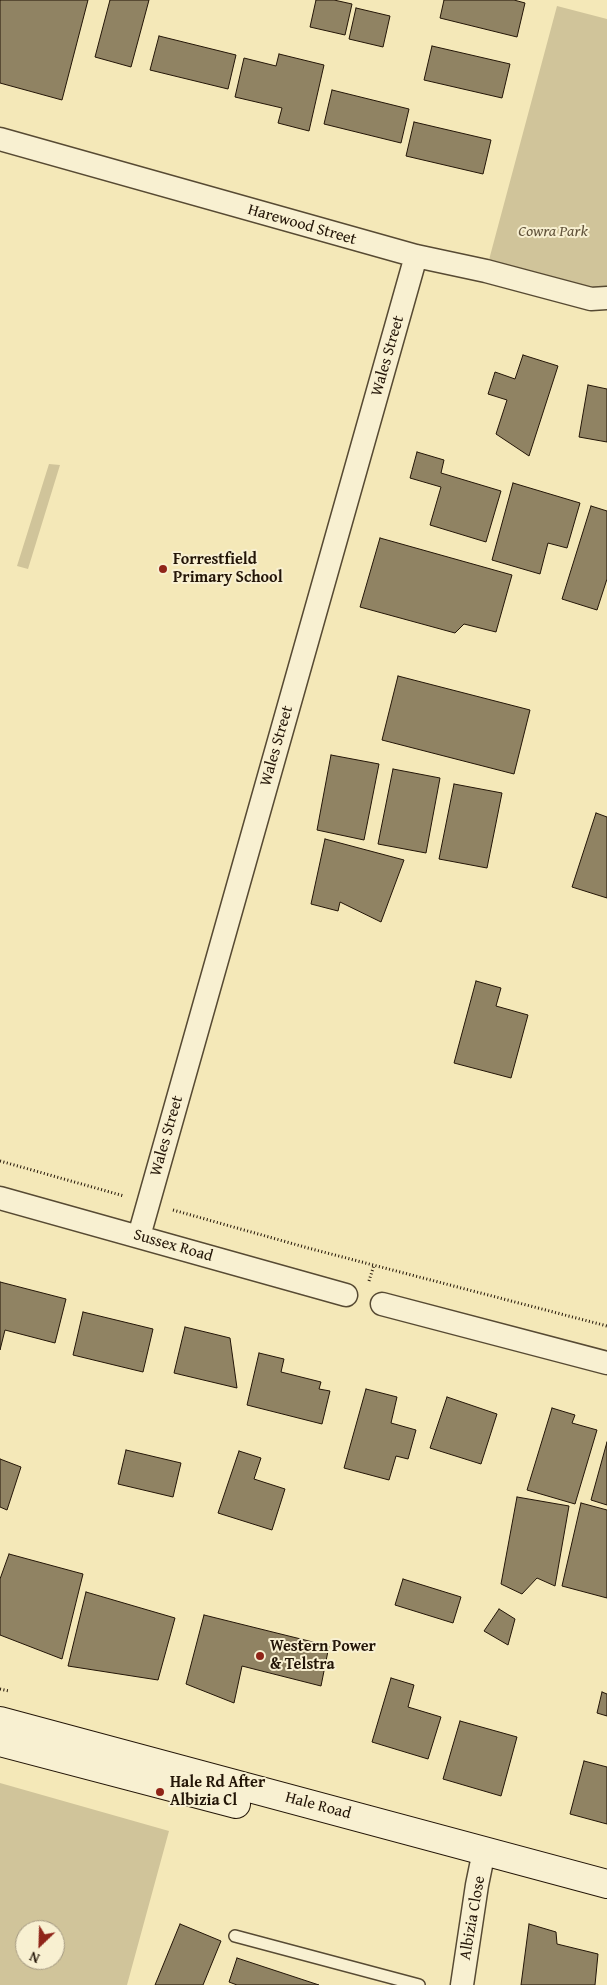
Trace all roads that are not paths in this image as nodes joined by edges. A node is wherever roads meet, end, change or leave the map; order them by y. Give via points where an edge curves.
1 (0, 139) edge
2 (416, 256) junction
3 (607, 298) edge
4 (0, 1198) edge
5 (139, 1236) junction
6 (346, 1295) dead end
7 (382, 1304) dead end
8 (606, 1359) edge
9 (0, 1721) edge
10 (0, 1742) edge
11 (483, 1860) junction
12 (607, 1884) edge
13 (607, 1903) edge
14 (234, 1936) dead end
15 (419, 1985) edge
16 (462, 1985) edge

1 - 2 street, Harewood Street
2 - 3 street, Harewood Street via 591,299
2 - 5 street, Wales Street
4 - 5 street, Sussex Road
5 - 6 street, Sussex Road
7 - 8 street
9 - 11 main road, Hale Road
10 - 11 main road, Hale Road
11 - 12 main road, Hale Road
11 - 13 main road, Hale Road
11 - 16 street, Albizia Close
14 - 15 lane

